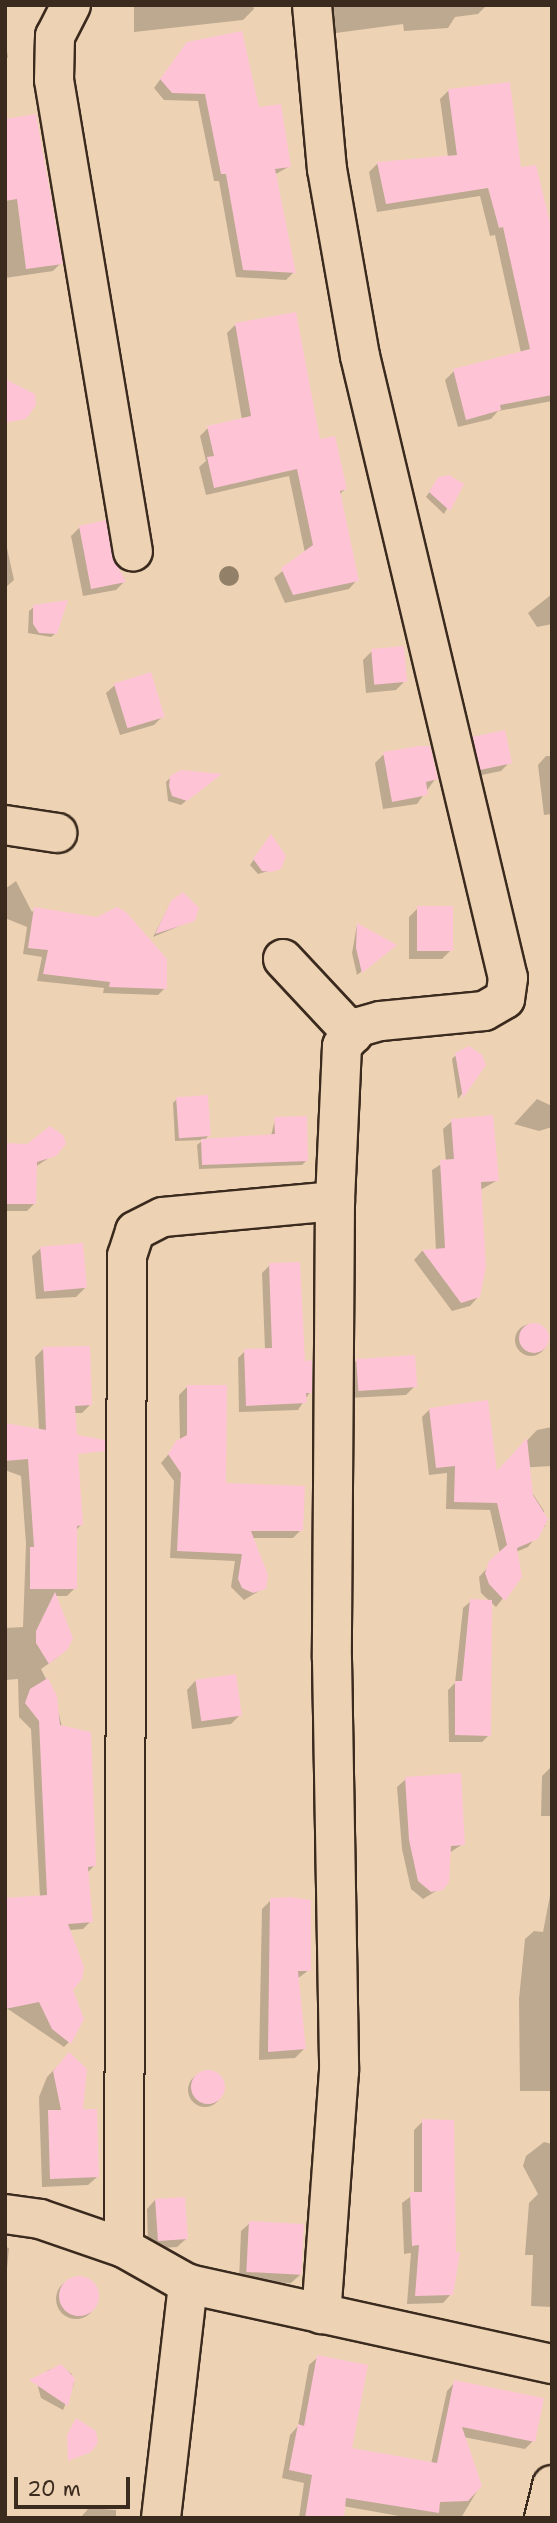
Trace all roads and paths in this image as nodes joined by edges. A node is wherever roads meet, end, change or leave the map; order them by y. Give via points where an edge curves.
1 (71, 5) edge
2 (312, 5) edge
3 (133, 551) dead end
4 (5, 825) edge
5 (57, 833) dead end
6 (283, 959) dead end
7 (353, 1034) junction
8 (335, 1201) junction
9 (5, 2214) edge
10 (124, 2248) junction
11 (188, 2284) junction
12 (321, 2314) junction
13 (552, 2364) edge
14 (552, 2485) edge
15 (161, 2518) edge
16 (544, 2518) edge

1 - 3 street via 55,36 54,80
2 - 7 street via 327,169 360,356 508,978 505,999 484,1011 380,1021
4 - 5 street
6 - 7 street
7 - 8 street via 342,1046
8 - 10 street via 163,1217 135,1231 127,1256
8 - 12 street via 332,1659 339,2071
9 - 10 street via 40,2219
10 - 11 street
11 - 12 street
11 - 15 street
12 - 13 street
14 - 16 street

